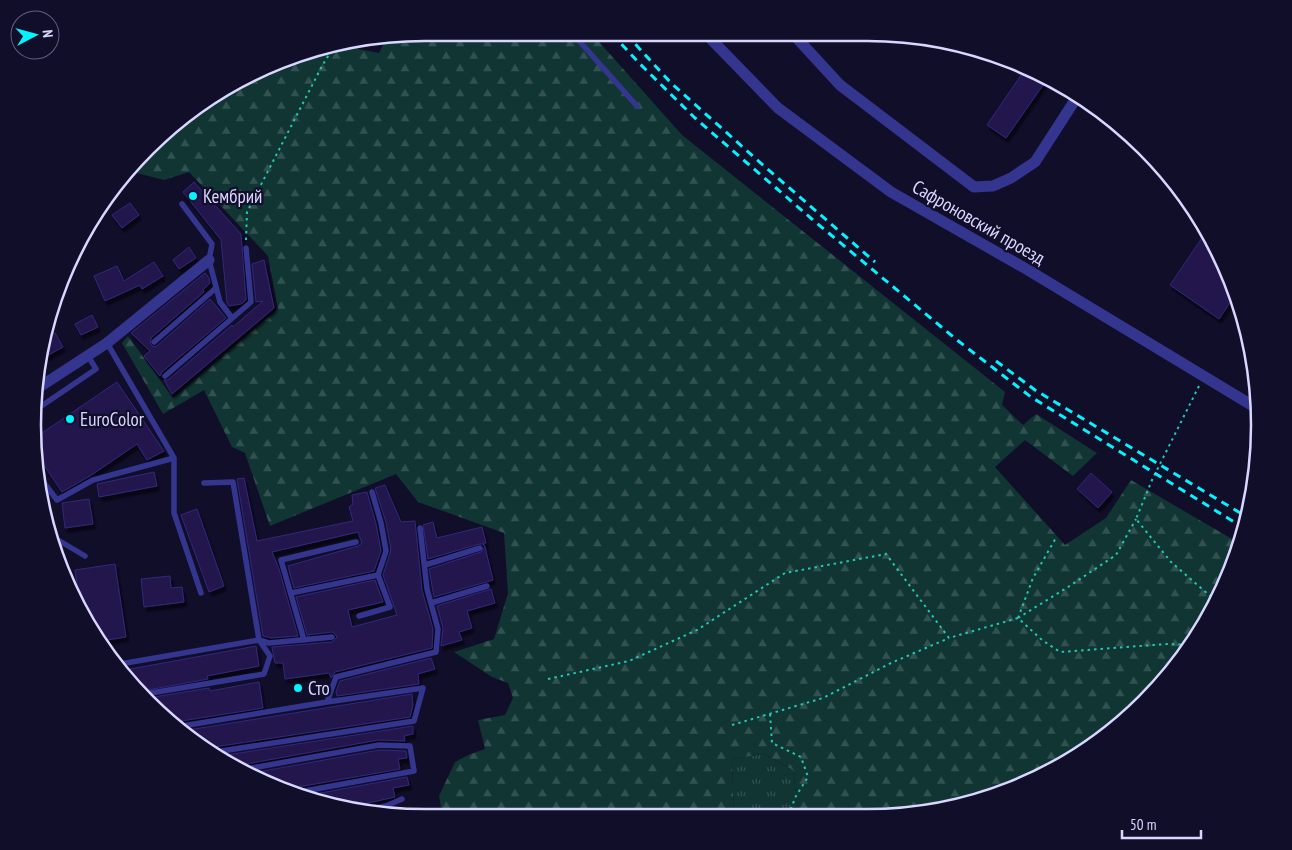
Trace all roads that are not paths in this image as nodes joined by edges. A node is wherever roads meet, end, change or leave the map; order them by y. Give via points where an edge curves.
1 (579, 41) edge
2 (713, 41) edge
3 (800, 41) edge
4 (1074, 102) edge
5 (637, 106) dead end
6 (182, 204) dead end
7 (246, 248) road end
8 (209, 260) junction
9 (216, 288) junction
10 (232, 318) junction
11 (154, 342) dead end
12 (107, 343) junction
13 (88, 356) junction
14 (165, 376) dead end
15 (44, 385) edge
16 (43, 391) edge
17 (52, 399) junction
18 (1250, 404) edge
19 (42, 406) edge
20 (174, 458) junction
21 (204, 483) dead end
22 (47, 487) edge
23 (372, 492) dead end
24 (420, 528) dead end
25 (60, 541) edge
26 (356, 542) dead end
27 (480, 548) dead end
28 (85, 556) dead end
29 (425, 565) junction
30 (378, 575) junction
31 (487, 586) dead end
32 (201, 593) dead end
33 (291, 593) junction
34 (431, 603) junction
35 (359, 616) dead end
36 (332, 637) dead end
37 (259, 640) junction
38 (304, 640) junction
39 (124, 663) edge
40 (151, 693) edge
41 (327, 702) junction
42 (186, 725) edge
43 (223, 751) edge
44 (253, 768) edge
45 (309, 790) edge
46 (402, 799) dead end
47 (385, 806) edge

1 - 5 lane
2 - 18 street, Сафроновский проезд via 778,108 891,192 1028,270
3 - 4 street, Сафроновский проезд via 840,85 974,187 992,186 1035,162
6 - 8 lane via 212,244
7 - 10 lane via 251,302
8 - 9 lane
8 - 12 street
9 - 10 lane via 220,302
9 - 11 lane
10 - 14 lane
12 - 13 street
12 - 20 lane
13 - 15 street
13 - 17 lane via 96,369
16 - 17 lane
17 - 19 lane
20 - 22 lane via 93,480 57,500
20 - 32 lane via 174,513
21 - 37 lane via 233,482
23 - 30 lane via 386,551
24 - 29 lane
25 - 28 lane
26 - 33 lane via 281,560
27 - 29 lane
29 - 34 lane
30 - 33 lane
30 - 35 lane via 390,608
31 - 34 lane
33 - 38 lane
34 - 41 lane via 438,629 436,652 336,677
36 - 38 lane
37 - 38 lane via 269,643
37 - 39 lane
37 - 40 lane via 270,656 264,674
41 - 42 lane
41 - 43 lane via 423,688 414,721
44 - 45 lane via 379,745 410,746 414,771
46 - 47 lane

